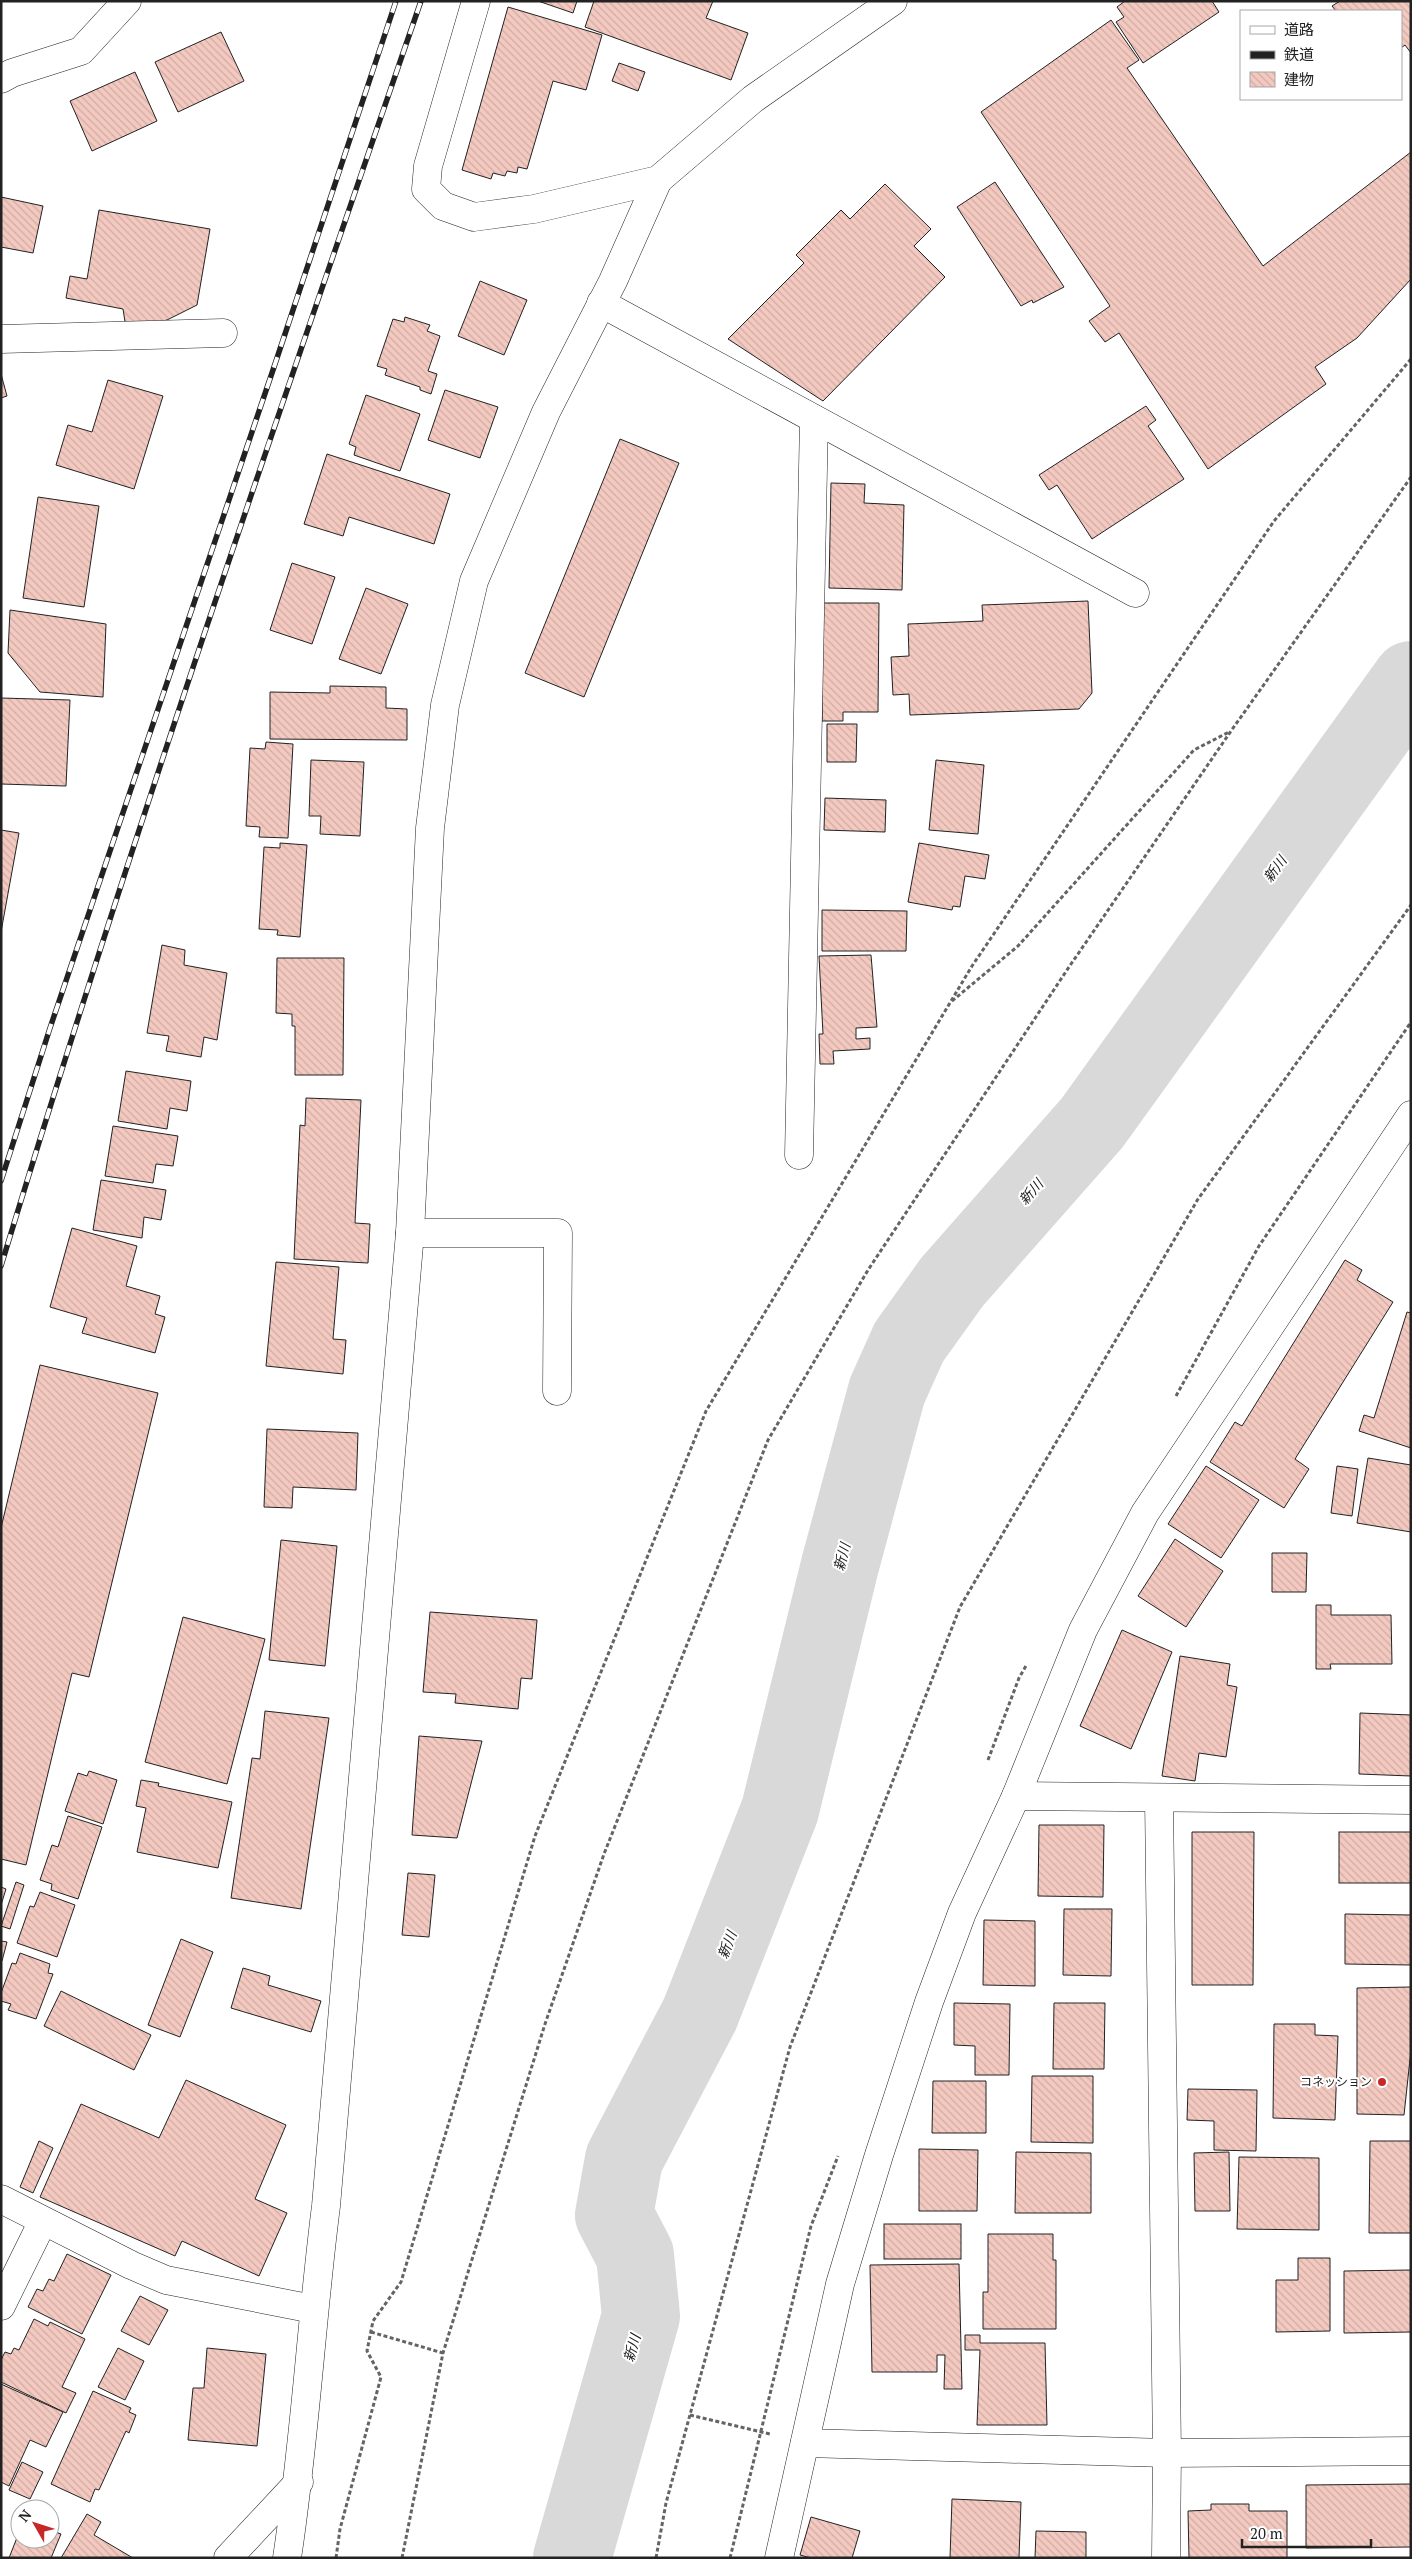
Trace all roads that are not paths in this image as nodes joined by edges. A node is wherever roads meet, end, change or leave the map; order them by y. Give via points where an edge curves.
1 (127, 1) edge
2 (476, 1) edge
3 (892, 1) edge
4 (1, 79) edge
5 (658, 180) junction
6 (601, 304) junction
7 (223, 333) dead end
8 (1, 339) edge
9 (814, 419) junction
10 (1134, 593) dead end
11 (1411, 1115) edge
12 (799, 1155) dead end
13 (410, 1233) junction
14 (557, 1391) dead end
15 (1016, 1796) junction
16 (1159, 1798) junction
17 (1411, 1800) edge
18 (1, 2199) edge
19 (43, 2221) junction
20 (1, 2306) edge
21 (313, 2309) junction
22 (805, 2443) junction
23 (1411, 2451) edge
24 (1167, 2453) junction
25 (299, 2482) junction
26 (228, 2558) edge
27 (287, 2558) edge
28 (779, 2558) edge
29 (1166, 2558) edge

1 - 4 street via 81,51
2 - 5 street via 428,166 426,189 443,206 474,217 534,209
3 - 5 street via 753,99
5 - 6 street
6 - 9 street
6 - 13 street via 546,412 474,581 445,704 430,828
7 - 8 street
9 - 10 street
9 - 12 street
11 - 15 street via 1145,1513 1083,1630
13 - 14 street via 558,1233
13 - 21 street via 326,2206
15 - 16 street
15 - 22 street via 962,1913 879,2155 840,2284
16 - 17 street
16 - 24 street
18 - 19 street
19 - 20 street
19 - 21 street via 166,2280
21 - 25 street
22 - 24 street
22 - 28 street
23 - 24 street
24 - 29 street
25 - 26 street
25 - 27 street

